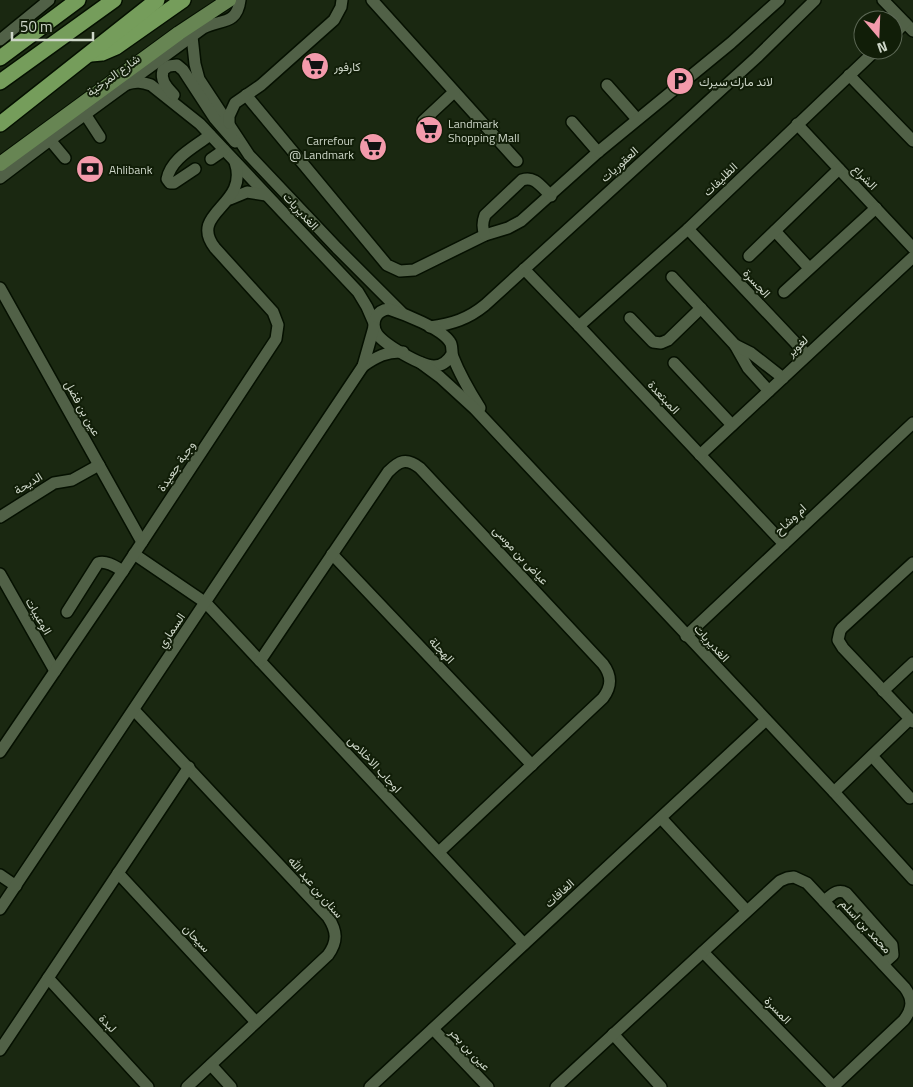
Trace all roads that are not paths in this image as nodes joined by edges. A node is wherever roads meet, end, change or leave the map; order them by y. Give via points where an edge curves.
1 (49, 0) edge
2 (78, 0) edge
3 (114, 0) edge
4 (157, 0) edge
5 (183, 0) edge
6 (229, 0) edge
7 (240, 0) edge
8 (342, 0) edge
9 (372, 0) edge
10 (779, 0) edge
11 (815, 0) edge
12 (883, 0) edge
13 (909, 27) edge
14 (192, 36) junction
15 (0, 40) edge
16 (89, 54) junction
17 (0, 58) edge
18 (865, 60) edge
19 (849, 75) junction
20 (0, 82) edge
21 (127, 84) junction
22 (607, 85) dead end
23 (454, 92) junction
24 (246, 95) junction
25 (212, 100) junction
26 (85, 114) junction
27 (637, 119) junction
28 (423, 121) dead end
29 (572, 122) dead end
30 (229, 123) junction
31 (0, 124) edge
32 (200, 124) junction
33 (797, 124) junction
34 (100, 138) dead end
35 (50, 140) junction
36 (913, 141) edge
37 (217, 142) junction
38 (598, 152) junction
39 (249, 155) junction
40 (210, 157) dead end
41 (65, 158) dead end
42 (517, 161) dead end
43 (235, 162) junction
44 (0, 164) edge
45 (195, 169) dead end
46 (839, 169) junction
47 (0, 178) edge
48 (266, 195) junction
49 (550, 196) junction
50 (228, 200) junction
51 (876, 208) junction
52 (688, 229) junction
53 (775, 230) junction
54 (485, 235) junction
55 (913, 248) edge
56 (748, 256) dead end
57 (913, 257) edge
58 (809, 268) junction
59 (524, 269) junction
60 (672, 277) dead end
61 (0, 288) edge
62 (784, 292) dead end
63 (701, 308) junction
64 (402, 313) junction
65 (630, 318) dead end
66 (374, 325) junction
67 (579, 326) junction
68 (430, 327) junction
69 (735, 345) junction
70 (402, 352) junction
71 (452, 354) junction
72 (807, 356) junction
73 (421, 363) junction
74 (674, 363) dead end
75 (363, 366) junction
76 (783, 378) junction
77 (769, 391) junction
78 (913, 423) edge
79 (732, 425) junction
80 (491, 427) junction
81 (700, 455) junction
82 (99, 465) junction
83 (0, 517) edge
84 (142, 542) junction
85 (784, 544) junction
86 (134, 554) junction
87 (332, 554) junction
88 (913, 564) edge
89 (123, 571) junction
90 (0, 574) edge
91 (206, 603) junction
92 (67, 612) dead end
93 (686, 636) junction
94 (260, 661) junction
95 (913, 663) edge
96 (55, 671) junction
97 (883, 691) junction
98 (134, 710) junction
99 (766, 720) junction
100 (912, 722) edge
101 (0, 752) edge
102 (874, 758) junction
103 (532, 765) junction
104 (189, 768) junction
105 (836, 794) junction
106 (910, 798) dead end
107 (661, 818) junction
108 (438, 852) junction
109 (118, 874) junction
110 (0, 875) edge
111 (913, 879) edge
112 (16, 886) junction
113 (824, 901) junction
114 (0, 909) edge
115 (746, 910) junction
116 (524, 944) junction
117 (703, 952) junction
118 (883, 964) junction
119 (48, 978) junction
120 (256, 1022) junction
121 (433, 1029) junction
122 (612, 1034) junction
123 (0, 1050) edge
124 (210, 1065) junction
125 (148, 1087) edge
126 (186, 1087) edge
127 (231, 1087) edge
128 (370, 1087) edge
129 (488, 1087) edge
130 (556, 1087) edge
131 (661, 1087) edge
132 (833, 1087) edge

1 - 15 street
2 - 17 highway
3 - 20 highway
4 - 16 highway
5 - 16 highway via 116,47
6 - 44 main road, شارع المرخية
7 - 14 street, شارع المرخية via 237,13 232,18 211,24
8 - 24 street via 334,20
9 - 23 street
10 - 27 street
11 - 59 street, العقوريات
12 - 13 street
14 - 21 street, شارع المرخية
14 - 25 street, الغديريات via 199,79
16 - 31 highway
18 - 19 street, الظليفات
19 - 33 street, الظليفات
19 - 36 street
21 - 26 street, شارع المرخية
21 - 32 street, الغديريات via 142,82 151,85
22 - 27 street
23 - 28 street
23 - 42 street
24 - 25 street via 230,100
24 - 30 street via 231,109
24 - 54 street via 382,259 393,268 414,270
25 - 30 street, الغديريات
26 - 34 street
26 - 35 street, شارع المرخية
27 - 38 street
29 - 38 street
30 - 39 street, الغديريات
32 - 37 street, الغديريات
32 - 39 street, الغديريات via 161,77 169,66 177,65 183,70 215,119
33 - 46 street, الشراع
33 - 52 street, الظليفات
35 - 41 street
35 - 47 street, شارع المرخية
37 - 40 street
37 - 43 street, الغديريات
37 - 45 street via 177,160 167,179 174,183
38 - 49 street
39 - 64 street, الغديريات
43 - 48 street, الغديريات
43 - 50 street, وجبة جعيدة via 237,185
46 - 51 street, الشراع
46 - 53 street
48 - 50 street via 247,192
48 - 66 street, الغديريات via 358,292
49 - 54 street via 515,224
49 - 54 street via 536,180 522,180 485,215 482,222
50 - 84 street, وجبة جعيدة via 210,220 207,237 273,312 278,332 273,346
51 - 55 street, الشراع
51 - 58 street
52 - 67 street, الظليفات
52 - 72 street, الجسرة
53 - 56 street
53 - 58 street
57 - 72 street, لغوير
58 - 62 street
59 - 67 street, المبتعدة
59 - 68 street, العقوريات via 474,313 452,324
60 - 63 street
61 - 82 street, عين بن فضل
63 - 65 street via 661,344 653,342
63 - 69 street
64 - 66 street via 389,309 379,312
64 - 68 street, الغديريات
66 - 70 street, الغديريات via 383,341
66 - 75 street, السماري
67 - 81 street, المبتعدة
68 - 71 street, الغديريات via 450,341
69 - 76 street
69 - 77 street via 748,368
70 - 73 street, الغديريات
70 - 75 street, السماري via 379,356
71 - 73 street via 449,360 439,365
71 - 80 street, الغديريات
72 - 76 street, لغوير
73 - 80 street, الغديريات via 458,393
74 - 79 street
75 - 91 street, السماري
76 - 77 street, لغوير
77 - 79 street, لغوير
78 - 85 street, ام وشاح
79 - 81 street, لغوير
80 - 93 street, الغديريات
81 - 85 street, المبتعدة
82 - 83 street, الديحة via 72,480 54,483
82 - 84 street, عين بن فضل
84 - 86 street, وجبة جعيدة
85 - 93 street, ام وشاح
86 - 89 street, وجبة جعيدة
86 - 91 street, اوجاب الاخلاص
87 - 94 street, عياض بن موسى
87 - 103 street, الهجلة
87 - 103 street, عياض بن موسى via 396,464 404,461 420,468 608,671 609,690 603,698
88 - 97 street via 838,635 840,644
89 - 92 street via 107,563 98,563
89 - 96 street, وجبة جعيدة
90 - 96 street, الوعيبات
91 - 94 street, اوجاب الاخلاص
91 - 98 street, السماري
93 - 99 street, الغديريات
94 - 108 street, اوجاب الاخلاص
95 - 97 street
96 - 101 street, وجبة جعيدة
97 - 100 street
98 - 104 street, سنان بن عبد الله
98 - 112 street, السماري
99 - 105 street, الغديريات
99 - 107 street, الغافات
100 - 102 street
102 - 105 street
102 - 106 street
103 - 108 street, عياض بن موسى
104 - 109 street
104 - 120 street, سنان بن عبد الله via 334,927 334,947 328,955
105 - 111 street, الغديريات
107 - 115 street
107 - 116 street, الغافات
108 - 116 street, اوجاب الاخلاص
109 - 119 street
109 - 120 street, سيحان
110 - 112 street
112 - 114 street, السماري
113 - 115 street, محمد بن اسلم via 807,883 794,877 780,881
113 - 118 street, محمد بن اسلم
113 - 118 street via 839,891 846,893 892,945 892,955
115 - 117 street, محمد بن اسلم
116 - 121 street, الغافات
117 - 122 street, محمد بن اسلم
117 - 132 street, المسرة
118 - 132 street, محمد بن اسلم via 910,995 910,1013
119 - 123 street
119 - 125 street, لبدة
120 - 124 street, سنان بن عبد الله
121 - 128 street, الغافات
121 - 129 street, عين بن بحر
122 - 130 street, محمد بن اسلم
122 - 131 street
124 - 126 street, سنان بن عبد الله
124 - 127 street

